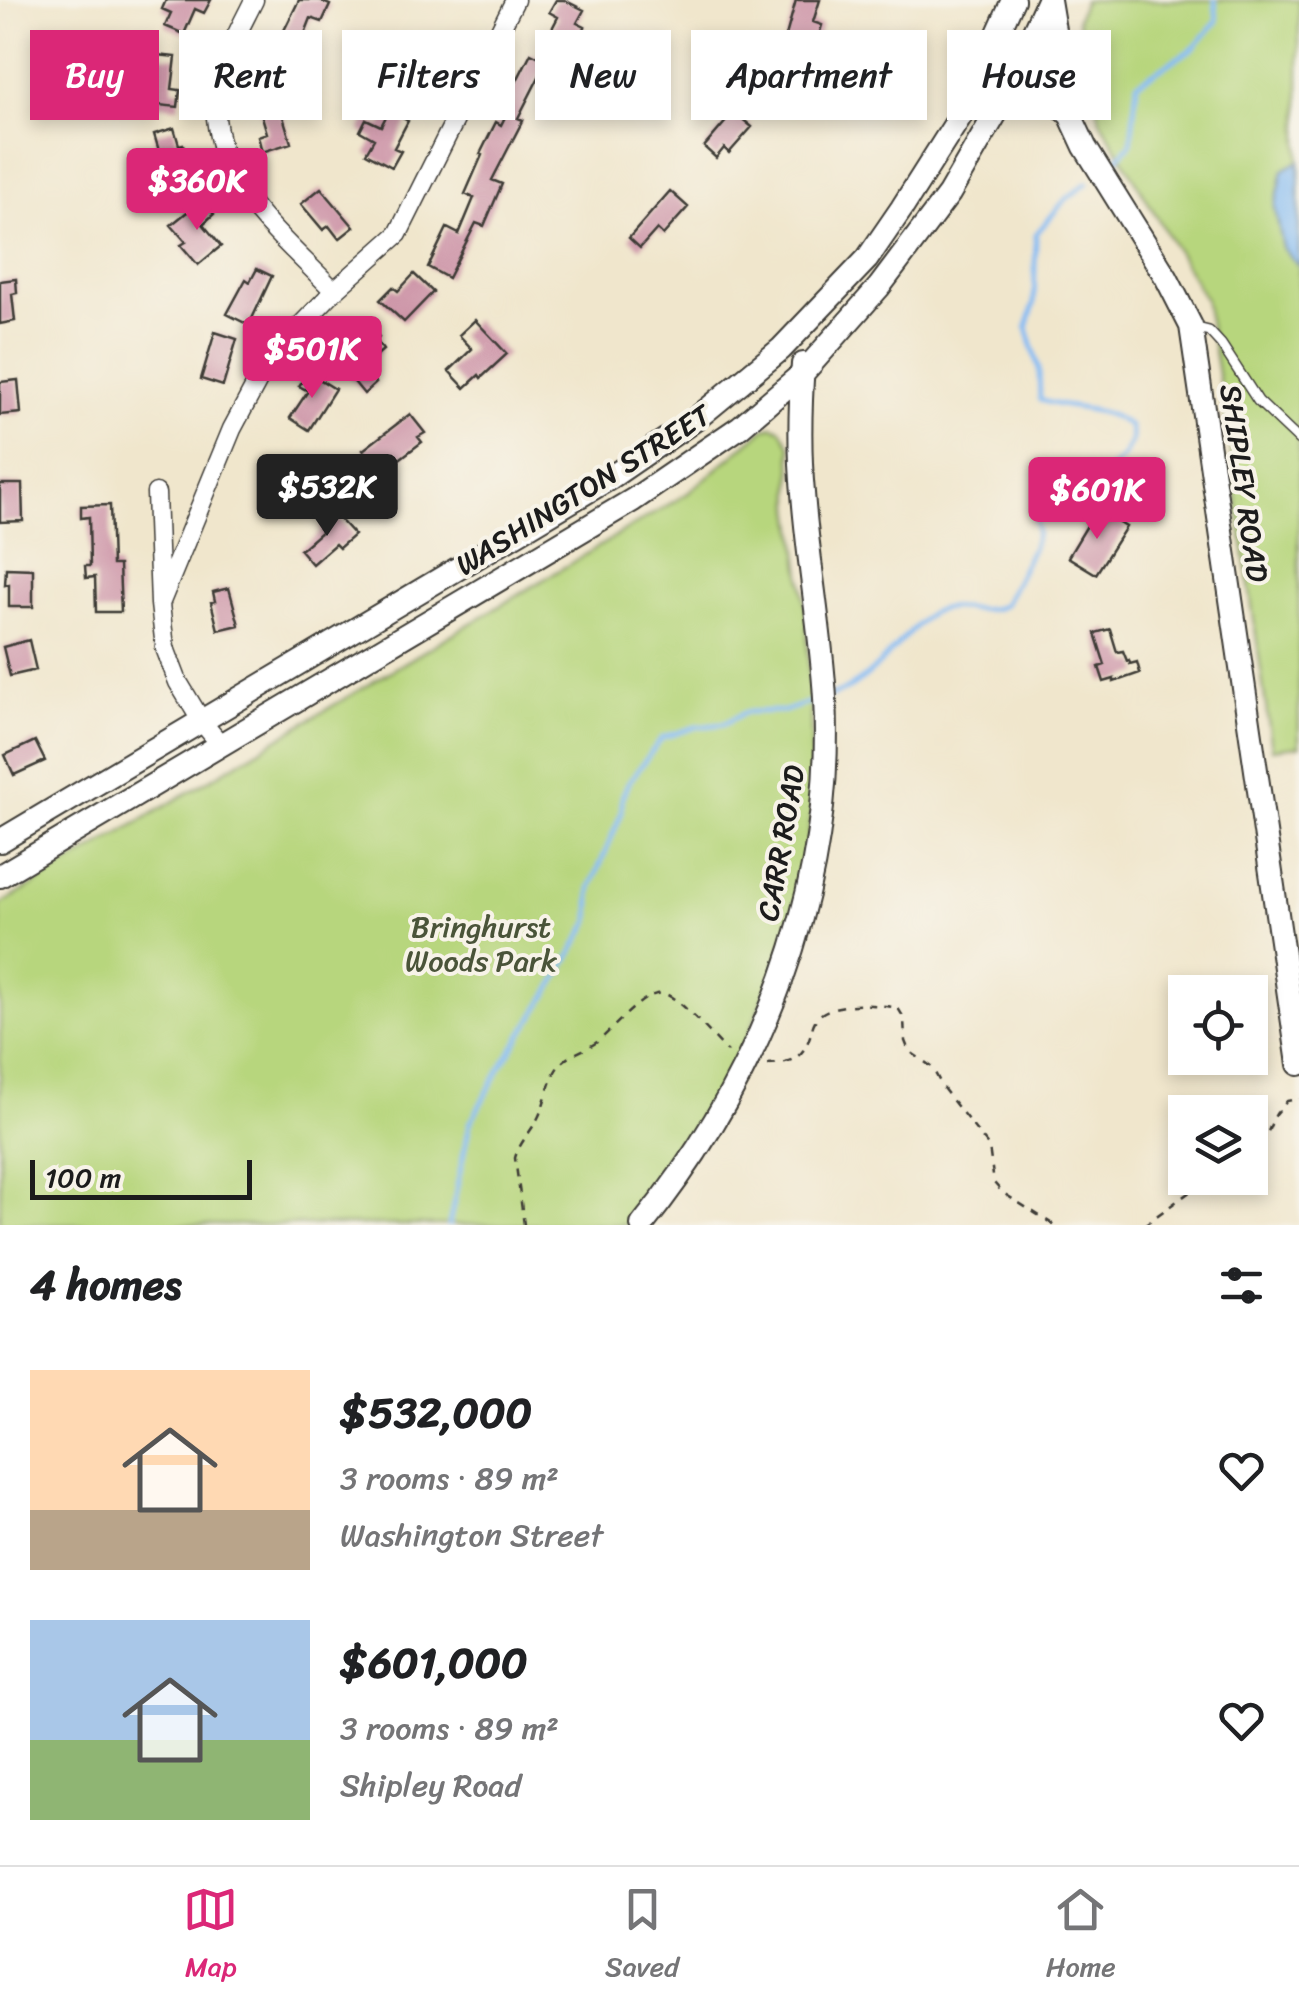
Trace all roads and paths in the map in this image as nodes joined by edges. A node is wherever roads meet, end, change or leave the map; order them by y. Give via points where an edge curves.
1 (254, 0) edge
2 (515, 0) edge
3 (1013, 0) edge
4 (1048, 0) edge
5 (1034, 30) edge
6 (1053, 30) edge
7 (992, 120) edge
8 (1073, 120) edge
9 (867, 259) junction
10 (334, 290) junction
11 (1190, 326) junction
12 (798, 386) junction
13 (733, 389) junction
14 (740, 428) junction
15 (1299, 440) edge
16 (801, 445) junction
17 (156, 493) dead end
18 (160, 604) junction
19 (202, 722) junction
20 (220, 745) junction
21 (0, 843) edge
22 (6, 872) edge
23 (747, 1062) junction
24 (1299, 1064) edge
25 (1299, 1100) edge
26 (1268, 1136) edge
27 (1185, 1195) edge
28 (524, 1225) edge
29 (642, 1225) edge
30 (1054, 1225) edge
31 (1144, 1225) edge

1 - 10 street via 215,98 220,140 232,175 260,213
2 - 10 street via 398,234
3 - 9 main road, WASHINGTON STREET via 960,115
4 - 5 main road, WASHINGTON STREET
4 - 6 main road, SHIPLEY ROAD
7 - 12 main road, WASHINGTON STREET via 949,194
8 - 11 main road, SHIPLEY ROAD
9 - 12 main road via 819,322
9 - 13 main road, WASHINGTON STREET via 782,350
10 - 18 street via 271,356 232,429
11 - 15 lane via 1222,344 1258,401
11 - 24 main road, SHIPLEY ROAD
12 - 13 main road via 766,380
12 - 14 main road, WASHINGTON STREET
12 - 16 main road, CARR ROAD
13 - 19 main road, WASHINGTON STREET via 610,478
14 - 16 main road via 777,417
14 - 20 main road, WASHINGTON STREET via 634,500
16 - 23 main road, CARR ROAD via 825,698 823,806 788,962
17 - 18 street
18 - 19 street via 165,648
19 - 20 street
19 - 21 main road, WASHINGTON STREET
20 - 22 main road, WASHINGTON STREET
21 - 22 street
23 - 28 path via 736,1060 679,1002 655,993 556,1070 515,1158
23 - 29 main road, CARR ROAD via 686,1166
23 - 30 path via 795,1060 815,1020 832,1008 898,1008 909,1051 932,1067 988,1147 994,1184
25 - 26 path via 1287,1101
27 - 31 path

